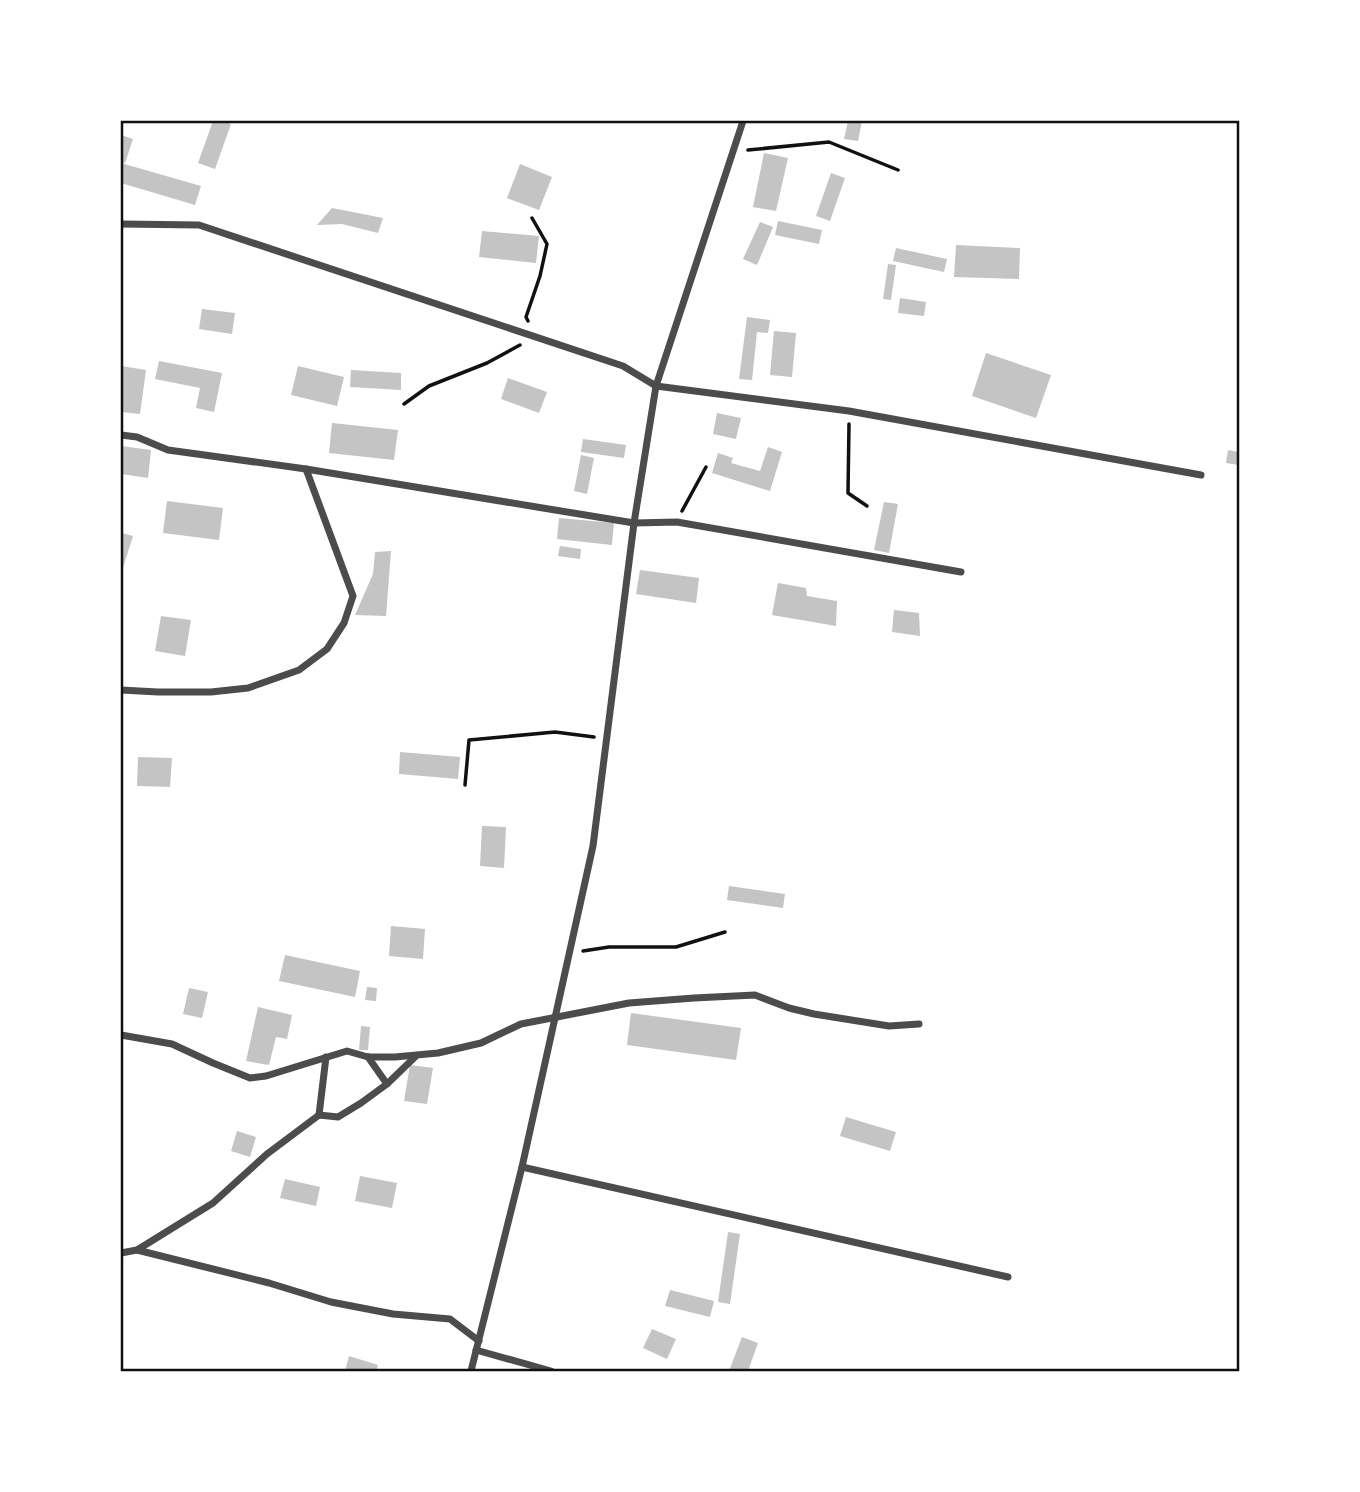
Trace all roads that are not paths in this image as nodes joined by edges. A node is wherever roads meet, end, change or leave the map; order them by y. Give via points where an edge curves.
1 (743, 121) edge
2 (121, 224) edge
3 (656, 386) junction
4 (121, 435) edge
5 (306, 469) junction
6 (1201, 475) dead end
7 (634, 523) junction
8 (961, 572) dead end
9 (121, 690) edge
10 (555, 1017) junction
11 (919, 1024) dead end
12 (121, 1035) edge
13 (416, 1055) junction
14 (326, 1057) junction
15 (368, 1057) junction
16 (387, 1084) junction
17 (319, 1115) junction
18 (522, 1167) junction
19 (137, 1250) junction
20 (121, 1253) edge
21 (1008, 1277) dead end
22 (479, 1341) junction
23 (476, 1350) junction
24 (471, 1371) edge
25 (551, 1371) edge

1 - 3 street
2 - 3 street via 199,225 624,366
3 - 6 street via 849,411
3 - 7 street
4 - 5 street via 168,450
5 - 7 street
5 - 9 street via 353,596 344,623 327,649 299,670 248,688
7 - 8 street via 677,522
7 - 10 street via 593,846
10 - 11 street via 629,1003 755,995 814,1014 889,1026
10 - 13 street via 521,1024 481,1043
10 - 18 street
12 - 14 street via 172,1044 250,1078
13 - 15 street
13 - 16 street
14 - 15 street via 347,1051
14 - 17 street
15 - 16 street
16 - 17 street via 338,1117
17 - 19 street via 213,1203
18 - 21 street
18 - 22 street
19 - 20 street
19 - 22 street via 331,1302 450,1319
22 - 23 street
23 - 24 street
23 - 25 street

